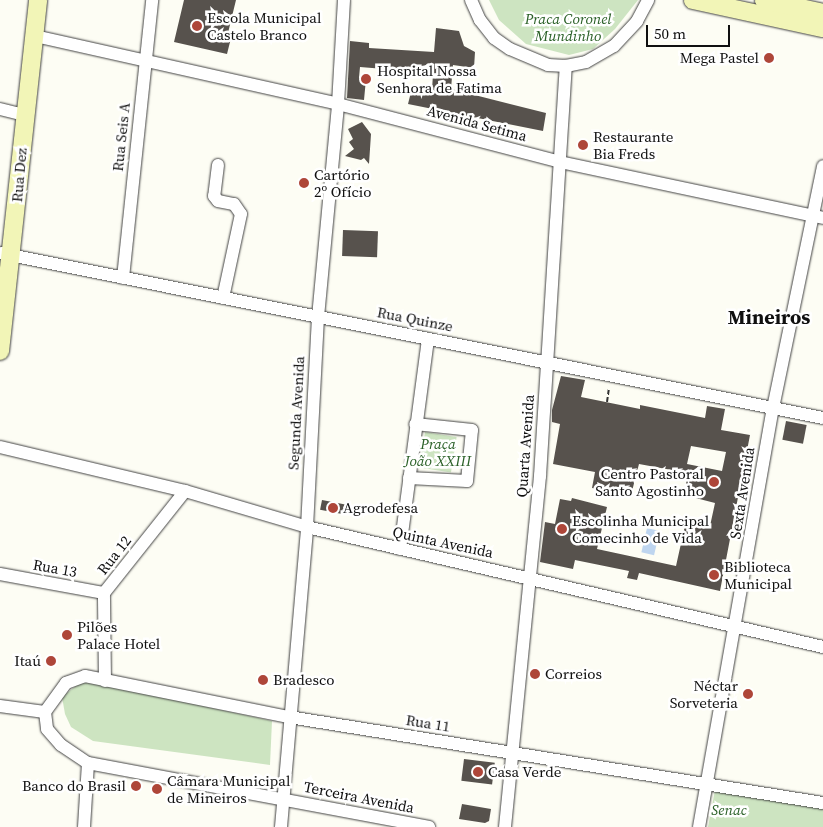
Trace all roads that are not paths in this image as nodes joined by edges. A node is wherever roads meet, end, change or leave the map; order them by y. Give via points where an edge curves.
1 (38, 0) edge
2 (152, 0) edge
3 (344, 0) edge
4 (471, 0) edge
5 (648, 0) edge
6 (692, 0) edge
7 (774, 7) edge
8 (823, 13) edge
9 (823, 28) edge
10 (35, 36) junction
11 (146, 62) junction
12 (566, 66) junction
13 (338, 104) junction
14 (0, 109) edge
15 (24, 114) junction
16 (560, 162) junction
17 (218, 165) dead end
18 (823, 166) edge
19 (818, 217) edge
20 (6, 254) edge
21 (122, 278) junction
22 (223, 298) junction
23 (318, 317) junction
24 (1, 322) edge
25 (428, 339) junction
26 (0, 350) edge
27 (547, 363) junction
28 (773, 408) junction
29 (823, 418) edge
30 (415, 424) junction
31 (0, 447) edge
32 (409, 478) junction
33 (185, 491) junction
34 (306, 527) junction
35 (400, 549) junction
36 (0, 574) edge
37 (528, 577) junction
38 (104, 593) junction
39 (737, 627) junction
40 (823, 647) edge
41 (105, 681) junction
42 (0, 706) edge
43 (45, 712) junction
44 (289, 718) junction
45 (514, 753) junction
46 (88, 763) junction
47 (705, 785) junction
48 (284, 798) junction
49 (823, 803) edge
50 (84, 827) edge
51 (281, 827) edge
52 (429, 827) edge
53 (505, 827) edge
54 (699, 827) edge

1 - 10 street, Rua Dez
2 - 11 street, Rua Seis A
3 - 13 street, Segunda Avenida
4 - 12 street via 480,20 494,38 529,59
5 - 12 street via 637,21 614,46 586,62
6 - 7 street
7 - 8 street
7 - 9 street
10 - 11 street, Avenida Setima
10 - 15 street, Rua Dez
11 - 13 street, Avenida Setima
11 - 21 street, Rua Seis A
12 - 16 street, Quarta Avenida
13 - 16 street, Avenida Setima
13 - 23 street, Segunda Avenida
14 - 15 street
15 - 20 street, Rua Dez
16 - 19 street, Avenida Setima
16 - 27 street, Quarta Avenida
17 - 22 street via 214,196 218,201 234,204 241,214
18 - 19 street, Sexta Avenida
19 - 28 street, Sexta Avenida
20 - 21 street, Rua Quinze
20 - 24 street, Rua Dez
21 - 22 street, Rua Quinze
22 - 23 street, Rua Quinze
23 - 25 street, Rua Quinze
23 - 34 street, Segunda Avenida
24 - 26 street, Rua Dez
25 - 27 street, Rua Quinze
25 - 30 street
27 - 28 street, Rua Quinze
27 - 37 street, Quarta Avenida via 540,476
28 - 29 street, Rua Quinze
28 - 39 street, Sexta Avenida
30 - 32 street
30 - 32 street via 472,430 466,481
31 - 33 street, Quinta Avenida
32 - 35 street
33 - 34 street, Quinta Avenida
33 - 38 street, Rua 12
34 - 35 street, Quinta Avenida
34 - 44 street, Segunda Avenida
35 - 37 street, Quinta Avenida
36 - 38 street, Rua 13
37 - 39 street, Quinta Avenida
37 - 45 street, Quarta Avenida
38 - 41 street, Rua 12
39 - 40 street, Quinta Avenida
39 - 47 street, Sexta Avenida
41 - 43 street, Rua 11 via 85,676 66,683
41 - 44 street, Rua 11
42 - 43 street
43 - 46 street, Terceira Avenida via 46,729 61,745
44 - 45 street, Rua 11
44 - 48 street, Segunda Avenida
45 - 47 street, Rua 11
45 - 53 street, Quarta Avenida
46 - 48 street, Terceira Avenida
46 - 50 street
47 - 49 street, Rua 11
47 - 54 street, Sexta Avenida
48 - 51 street, Segunda Avenida
48 - 52 street, Terceira Avenida

